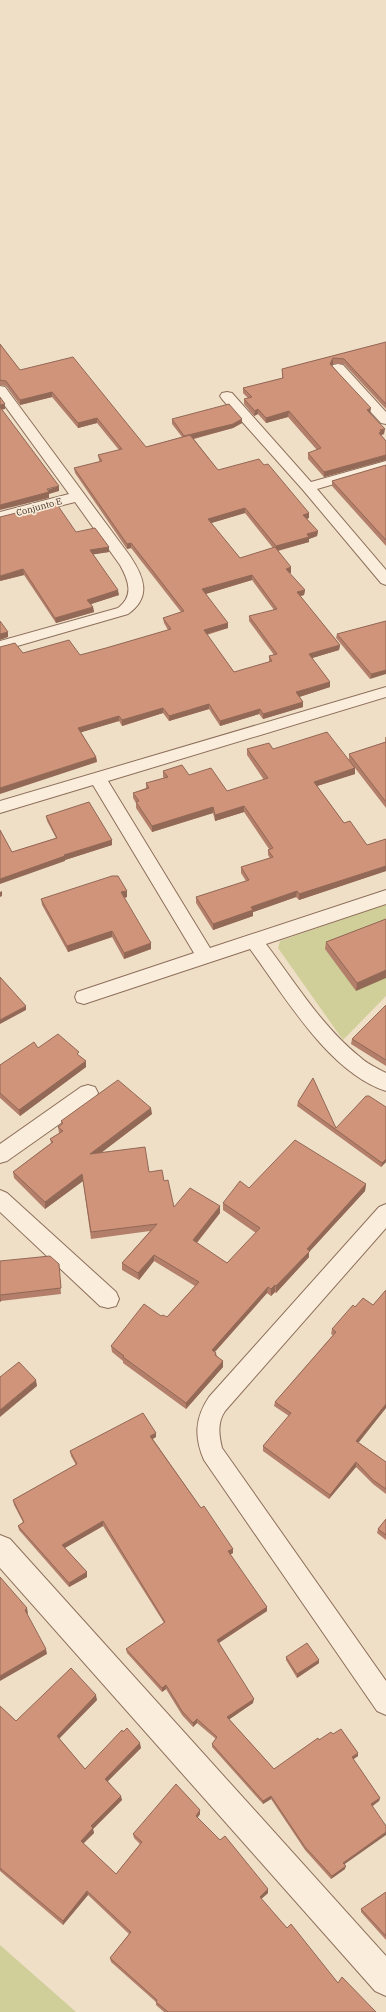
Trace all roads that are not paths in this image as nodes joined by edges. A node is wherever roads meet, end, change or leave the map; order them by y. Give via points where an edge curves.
1 (338, 368) dead end
2 (0, 390) edge
3 (227, 396) dead end
4 (386, 420) edge
5 (386, 465) edge
6 (308, 487) junction
7 (79, 496) junction
8 (0, 517) edge
9 (386, 580) edge
10 (0, 646) edge
11 (386, 692) edge
12 (96, 778) junction
13 (0, 807) edge
14 (386, 896) edge
15 (254, 941) junction
16 (206, 956) junction
17 (84, 997) dead end
18 (386, 1082) edge
19 (88, 1093) dead end
20 (0, 1155) edge
21 (0, 1199) edge
22 (386, 1213) edge
23 (108, 1299) dead end
24 (0, 1548) edge
25 (386, 1702) edge
26 (386, 1980) edge

1 - 4 street
2 - 7 street
3 - 6 street
5 - 6 street
6 - 9 street
7 - 8 street, Conjunto E
7 - 10 street via 132,573 136,600 123,611
11 - 12 street
12 - 13 street
12 - 16 street
14 - 15 street
15 - 16 street
15 - 18 street via 336,1048 354,1064
16 - 17 street
19 - 20 street
21 - 23 street
22 - 25 street via 217,1404 209,1415 208,1439 212,1453
24 - 26 street

